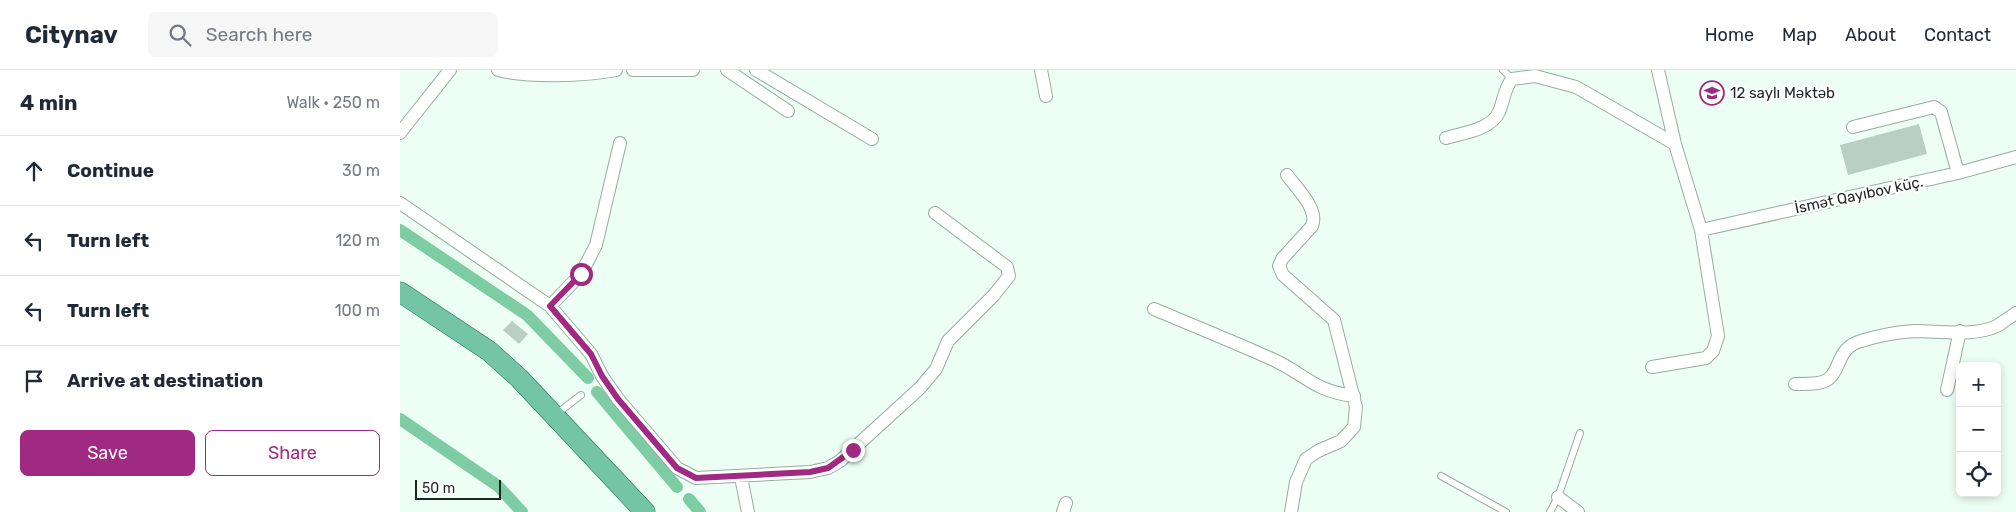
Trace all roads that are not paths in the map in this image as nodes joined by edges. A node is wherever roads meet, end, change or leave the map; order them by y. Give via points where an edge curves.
1 (450, 70) edge
2 (498, 70) edge
3 (616, 70) edge
4 (633, 70) edge
5 (693, 70) edge
6 (726, 70) edge
7 (756, 70) edge
8 (1041, 70) edge
9 (1658, 70) edge
10 (1508, 74) edge
11 (1046, 96) dead end
12 (788, 111) dead end
13 (1854, 127) dead end
14 (400, 132) edge
15 (1446, 138) dead end
16 (872, 139) dead end
17 (620, 142) dead end
18 (1675, 144) junction
19 (2016, 157) edge
20 (1958, 173) junction
21 (1287, 176) dead end
22 (400, 203) edge
23 (935, 213) dead end
24 (1701, 230) junction
25 (400, 292) edge
26 (550, 306) junction
27 (1154, 309) dead end
28 (2016, 313) edge
29 (1960, 331) junction
30 (1652, 367) dead end
31 (1795, 384) dead end
32 (1947, 390) dead end
33 (581, 395) dead end
34 (1354, 396) junction
35 (554, 415) junction
36 (1580, 434) dead end
37 (1441, 476) dead end
38 (741, 477) junction
39 (1558, 497) junction
40 (645, 512) edge
41 (748, 512) edge
42 (1291, 512) edge
43 (1506, 512) edge
44 (1550, 512) edge
45 (1578, 512) edge

1 - 14 street
2 - 3 street via 511,74 596,74
4 - 5 street
6 - 12 street
7 - 16 street
8 - 11 street
9 - 18 street
10 - 15 street via 1498,114 1484,126
10 - 18 street via 1535,76 1576,87
13 - 20 street via 1934,107 1941,112
17 - 26 street via 596,245 581,274
18 - 24 street
19 - 20 street, İsmət Qayıbov küç.
20 - 24 street, İsmət Qayıbov küç.
21 - 34 street via 1313,211 1315,219 1279,266 1283,275 1334,320
22 - 26 street
23 - 38 street via 1007,267 1009,276 948,340 936,369 920,388 840,461 810,472
24 - 30 street via 1718,336 1713,351 1706,358
25 - 35 main road via 489,351
26 - 38 street via 591,354 618,399 677,468 696,478
27 - 34 street via 1277,362 1314,386
28 - 29 street via 1996,326 1979,331
29 - 31 street via 1910,332 1862,340 1843,351 1831,378 1820,383
29 - 32 street
33 - 35 lane
34 - 42 street via 1354,427 1342,441 1306,459 1296,482
35 - 40 main road
36 - 39 lane
37 - 43 lane
38 - 41 street
39 - 44 lane
39 - 45 street

